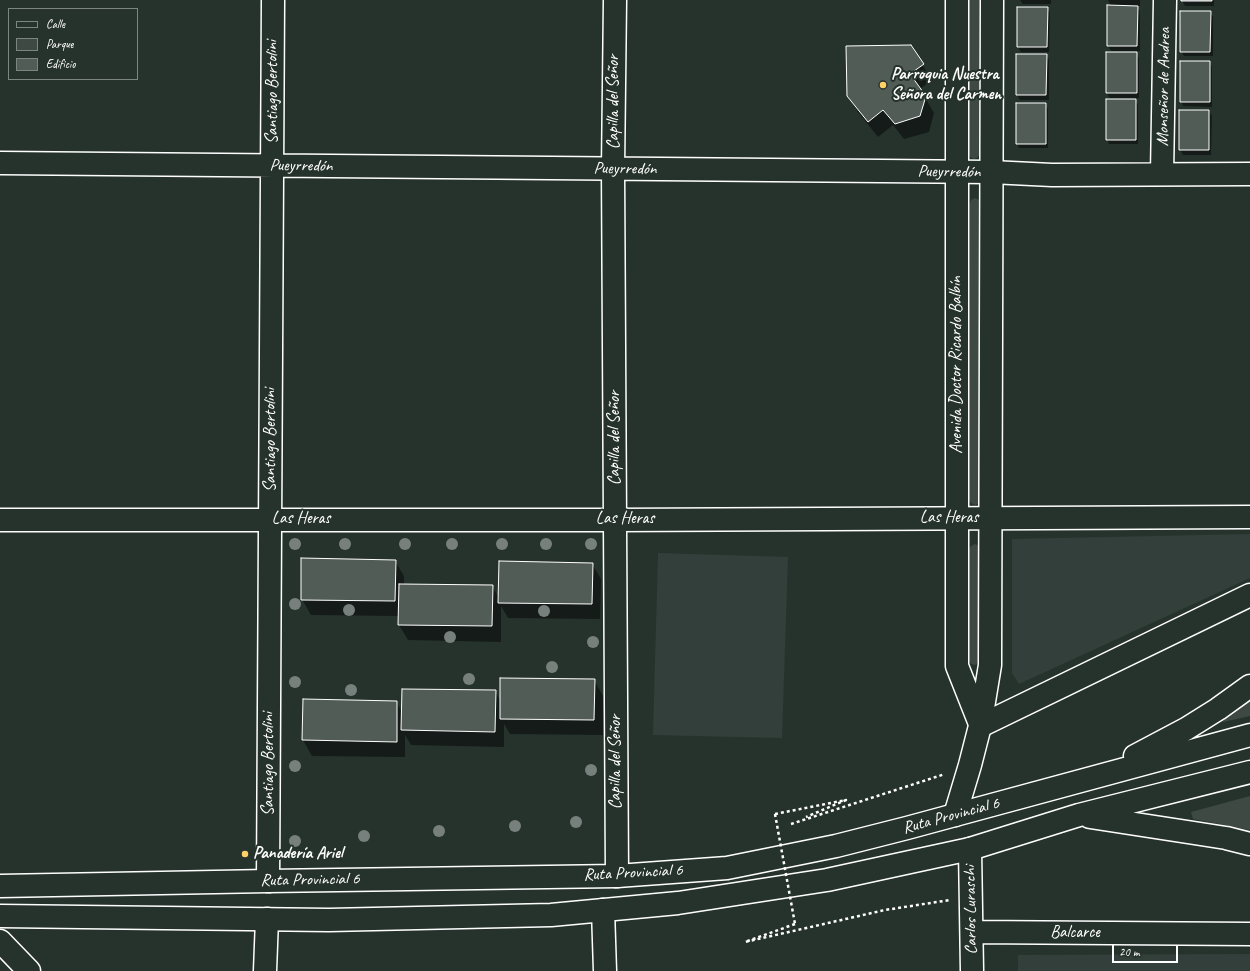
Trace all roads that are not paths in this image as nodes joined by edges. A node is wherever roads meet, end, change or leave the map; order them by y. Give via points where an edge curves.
1 (273, 0) edge
2 (615, 0) edge
3 (957, 0) edge
4 (992, 0) edge
5 (1165, 0) edge
6 (0, 163) edge
7 (272, 166) junction
8 (614, 169) junction
9 (956, 172) junction
10 (991, 172) junction
11 (1162, 174) junction
12 (1250, 174) edge
13 (1250, 517) edge
14 (957, 518) junction
15 (990, 518) junction
16 (270, 519) junction
17 (0, 520) edge
18 (615, 520) junction
19 (1250, 595) edge
20 (1250, 686) edge
21 (980, 726) junction
22 (1250, 735) edge
23 (1250, 772) edge
24 (1103, 774) junction
25 (955, 815) junction
26 (1079, 816) junction
27 (1250, 844) edge
28 (970, 849) junction
29 (617, 876) junction
30 (268, 881) junction
31 (0, 886) edge
32 (603, 910) junction
33 (0, 916) edge
34 (267, 919) junction
35 (972, 932) junction
36 (1250, 934) edge
37 (0, 941) edge
38 (29, 971) edge
39 (265, 971) edge
40 (605, 971) edge
41 (972, 971) edge

1 - 7 main road, Santiago Bertolini
2 - 8 main road, Capilla del Señor
3 - 9 main road, Avenida Doctor Ricardo Balbín
4 - 10 main road, Avenida Doctor Ricardo Balbín
5 - 11 main road, Monseñor de Andrea
6 - 7 main road, Pueyrredón
7 - 8 main road, Pueyrredón
7 - 16 main road, Santiago Bertolini
8 - 9 main road, Pueyrredón
8 - 18 main road, Capilla del Señor
9 - 10 main road, Pueyrredón
9 - 14 main road, Avenida Doctor Ricardo Balbín
10 - 11 main road, Pueyrredón via 1052,175
10 - 15 main road, Avenida Doctor Ricardo Balbín
11 - 12 main road, Pueyrredón
13 - 15 main road, Las Heras
14 - 15 main road, Las Heras
14 - 18 main road, Las Heras
14 - 21 main road, Avenida Doctor Ricardo Balbín via 957,666
15 - 21 main road, Avenida Doctor Ricardo Balbín via 990,665
16 - 17 main road, Las Heras
16 - 18 main road, Las Heras
16 - 30 main road, Santiago Bertolini
18 - 29 main road, Capilla del Señor
19 - 21 main road
20 - 24 main road via 1186,729
21 - 25 main road, Avenida Doctor Ricardo Balbín
22 - 24 main road, Ruta Provincial 6
23 - 26 main road, Ruta Provincial 6
24 - 25 main road, Ruta Provincial 6
25 - 29 main road, Ruta Provincial 6 via 836,846 727,868
26 - 27 main road
26 - 28 main road, Ruta Provincial 6
28 - 32 main road, Ruta Provincial 6 via 827,880 678,903
28 - 35 main road, Carlos Luraschi
29 - 30 main road, Ruta Provincial 6
30 - 31 main road, Ruta Provincial 6
32 - 34 main road, Ruta Provincial 6 via 551,915
32 - 40 main road
33 - 34 main road, Ruta Provincial 6
34 - 39 main road
35 - 36 main road, Balcarce
35 - 41 main road, Carlos Luraschi
37 - 38 main road

